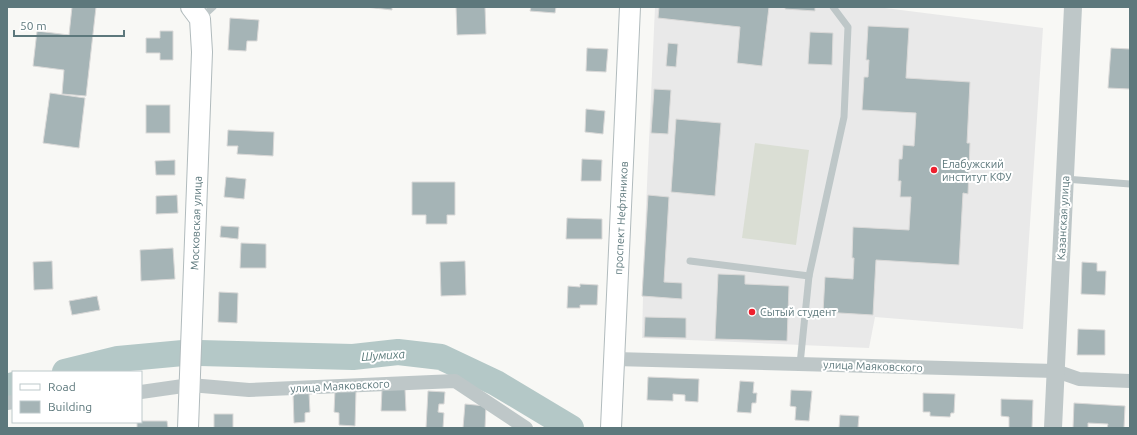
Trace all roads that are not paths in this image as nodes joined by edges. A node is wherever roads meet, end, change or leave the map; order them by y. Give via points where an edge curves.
1 (630, 7) edge
2 (833, 7) edge
3 (1073, 7) edge
4 (202, 11) edge
5 (1065, 179) junction
6 (1130, 184) edge
7 (690, 261) dead end
8 (809, 276) junction
9 (615, 359) junction
10 (800, 364) junction
11 (1056, 371) junction
12 (1130, 381) edge
13 (190, 385) junction
14 (142, 392) edge
15 (188, 428) edge
16 (526, 428) edge
17 (611, 428) edge
18 (1053, 428) edge

1 - 9 main road, проспект Нефтяников
2 - 8 lane via 848,27 844,117
3 - 5 street, Казанская улица
4 - 13 main road, Московская улица
5 - 6 lane
5 - 11 street, Казанская улица
7 - 8 lane
8 - 10 lane
9 - 10 street, улица Маяковского
9 - 17 main road, проспект Нефтяников
10 - 11 street, улица Маяковского
11 - 12 street, улица Маяковского via 1079,379
11 - 18 street, Казанская улица
13 - 14 street, улица Маяковского
13 - 15 main road, Московская улица
13 - 16 street, улица Маяковского via 249,390 454,380

